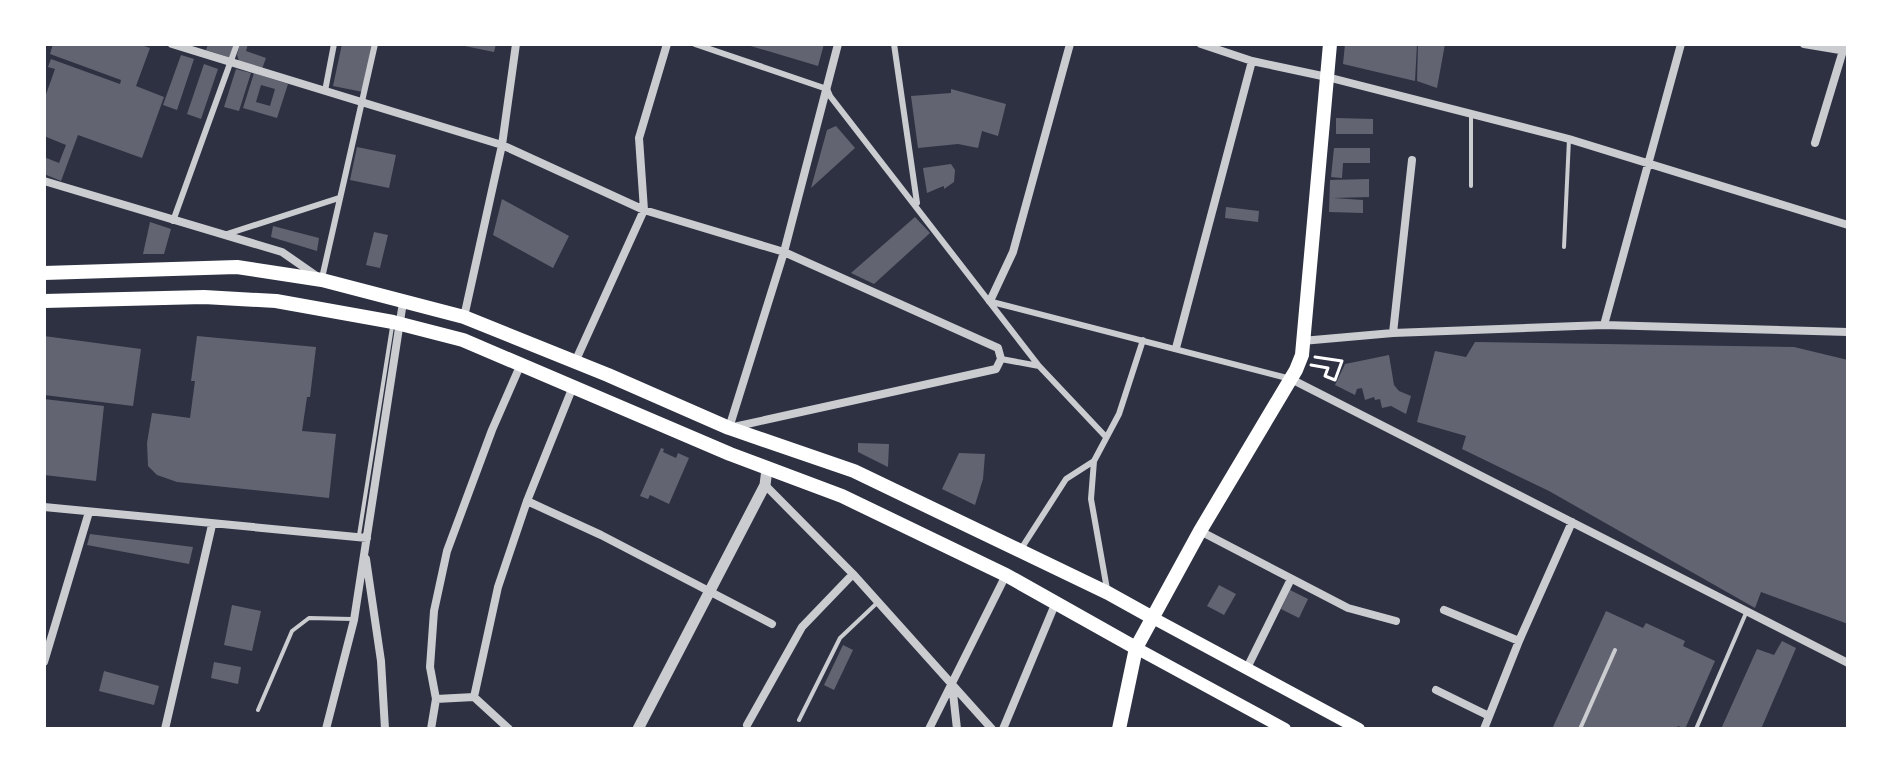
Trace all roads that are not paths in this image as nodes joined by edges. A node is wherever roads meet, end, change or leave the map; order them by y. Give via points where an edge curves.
1 (172, 44) edge
2 (237, 44) edge
3 (334, 44) edge
4 (375, 44) edge
5 (516, 44) edge
6 (667, 44) edge
7 (695, 44) edge
8 (838, 44) edge
9 (894, 44) edge
10 (1070, 44) edge
11 (1201, 44) edge
12 (1330, 44) edge
13 (1681, 44) edge
14 (1804, 44) edge
15 (1846, 49) edge
16 (1252, 61) junction
17 (230, 64) junction
18 (1327, 77) junction
19 (827, 89) junction
20 (325, 92) junction
21 (362, 103) junction
22 (1472, 114) junction
23 (1569, 139) junction
24 (1815, 143) dead end
25 (502, 145) junction
26 (1412, 160) dead end
27 (1647, 164) junction
28 (44, 181) edge
29 (1471, 186) dead end
30 (339, 198) junction
31 (918, 207) junction
32 (644, 210) junction
33 (173, 221) junction
34 (1848, 225) edge
35 (227, 234) junction
36 (1564, 247) dead end
37 (784, 252) junction
38 (44, 273) edge
39 (322, 280) junction
40 (44, 301) edge
41 (990, 301) junction
42 (403, 302) junction
43 (464, 317) junction
44 (397, 323) junction
45 (1604, 325) junction
46 (1848, 332) edge
47 (1393, 333) junction
48 (1143, 340) junction
49 (1176, 348) junction
50 (1302, 348) junction
51 (1001, 359) junction
52 (575, 362) junction
53 (520, 366) junction
54 (1039, 366) junction
55 (1291, 379) junction
56 (572, 389) junction
57 (729, 428) junction
58 (1106, 437) junction
59 (1094, 461) junction
60 (767, 469) junction
61 (765, 485) junction
62 (527, 501) junction
63 (44, 507) edge
64 (89, 512) junction
65 (1572, 522) junction
66 (212, 525) junction
67 (1200, 531) junction
68 (363, 538) junction
69 (365, 550) junction
70 (1020, 551) junction
71 (853, 574) junction
72 (1006, 575) junction
73 (1291, 579) junction
74 (709, 590) junction
75 (1108, 593) junction
76 (1056, 601) junction
77 (878, 602) junction
78 (1444, 610) dead end
79 (1747, 611) junction
80 (1153, 618) junction
81 (354, 620) junction
82 (1396, 621) dead end
83 (772, 624) dead end
84 (1519, 641) junction
85 (1136, 648) junction
86 (1615, 650) dead end
87 (44, 662) edge
88 (1848, 663) edge
89 (1246, 670) junction
90 (951, 684) junction
91 (1436, 690) dead end
92 (474, 697) junction
93 (436, 699) junction
94 (258, 710) dead end
95 (1489, 716) junction
96 (799, 720) dead end
97 (747, 725) dead end
98 (165, 729) edge
99 (326, 729) edge
100 (385, 729) edge
101 (431, 729) edge
102 (509, 729) edge
103 (638, 729) edge
104 (929, 729) edge
105 (957, 729) edge
106 (992, 729) edge
107 (1003, 729) edge
108 (1119, 729) edge
109 (1285, 729) edge
110 (1359, 729) edge
111 (1484, 729) edge
112 (1580, 729) edge
113 (1696, 729) edge

1 - 17 street
2 - 17 street
3 - 20 street
4 - 21 street
5 - 25 street
6 - 32 street via 639,138
7 - 19 street
8 - 19 street
9 - 31 street
10 - 41 street via 1013,252
11 - 16 street
12 - 18 main road
13 - 27 street
14 - 15 street
15 - 24 street
16 - 18 street
16 - 49 street
17 - 20 street
17 - 33 street
18 - 22 street
18 - 50 main road
19 - 31 street
19 - 37 street
20 - 21 street
21 - 25 street
21 - 30 street
22 - 23 street
22 - 29 lane
23 - 27 street
23 - 36 lane
25 - 32 street
25 - 43 street
26 - 47 street
27 - 34 street
27 - 45 street
28 - 33 street
30 - 35 street
30 - 39 street
31 - 41 street
32 - 37 street
32 - 52 street
33 - 35 street
35 - 39 street via 282,252
37 - 51 street via 998,348
37 - 57 street
38 - 39 main road via 237,267
39 - 42 main road
40 - 44 main road via 276,301
41 - 48 street
41 - 54 street
42 - 43 main road
42 - 44 street
43 - 52 main road
44 - 53 main road via 463,340
44 - 68 street
45 - 46 street
45 - 47 street
47 - 50 street
48 - 49 street
48 - 58 street
49 - 55 street
50 - 55 main road
51 - 54 street
51 - 57 street via 996,369
52 - 57 main road
53 - 56 main road
53 - 93 street via 447,551 434,611 430,667
54 - 58 street
55 - 65 street
55 - 67 main road
56 - 60 main road
56 - 62 street
57 - 70 main road via 854,471
58 - 59 street
59 - 70 street via 1066,479
59 - 75 street via 1091,499
60 - 61 street
60 - 72 main road via 842,496
61 - 71 street
61 - 74 street
62 - 74 street
62 - 92 street via 498,587
63 - 64 street
64 - 66 street
64 - 87 street
65 - 79 street
65 - 84 street
66 - 68 street
66 - 98 street
67 - 73 street
67 - 80 main road
68 - 69 street
69 - 81 street
69 - 100 street
70 - 75 main road
71 - 77 street
71 - 97 street via 802,627
72 - 76 main road
72 - 90 street
73 - 82 street via 1348,608
73 - 89 street
74 - 83 street
74 - 103 street
75 - 80 main road
76 - 85 main road
76 - 107 street
77 - 90 street
77 - 96 lane via 840,638
78 - 84 street
79 - 88 street
79 - 113 lane
80 - 85 main road
80 - 89 main road
81 - 94 lane via 309,618 292,631
81 - 99 street
84 - 95 street
85 - 108 main road
85 - 109 main road
86 - 112 lane
89 - 110 main road
90 - 104 street
90 - 105 street
90 - 106 street
91 - 95 street
92 - 93 street
92 - 102 street
93 - 101 street
95 - 111 street

